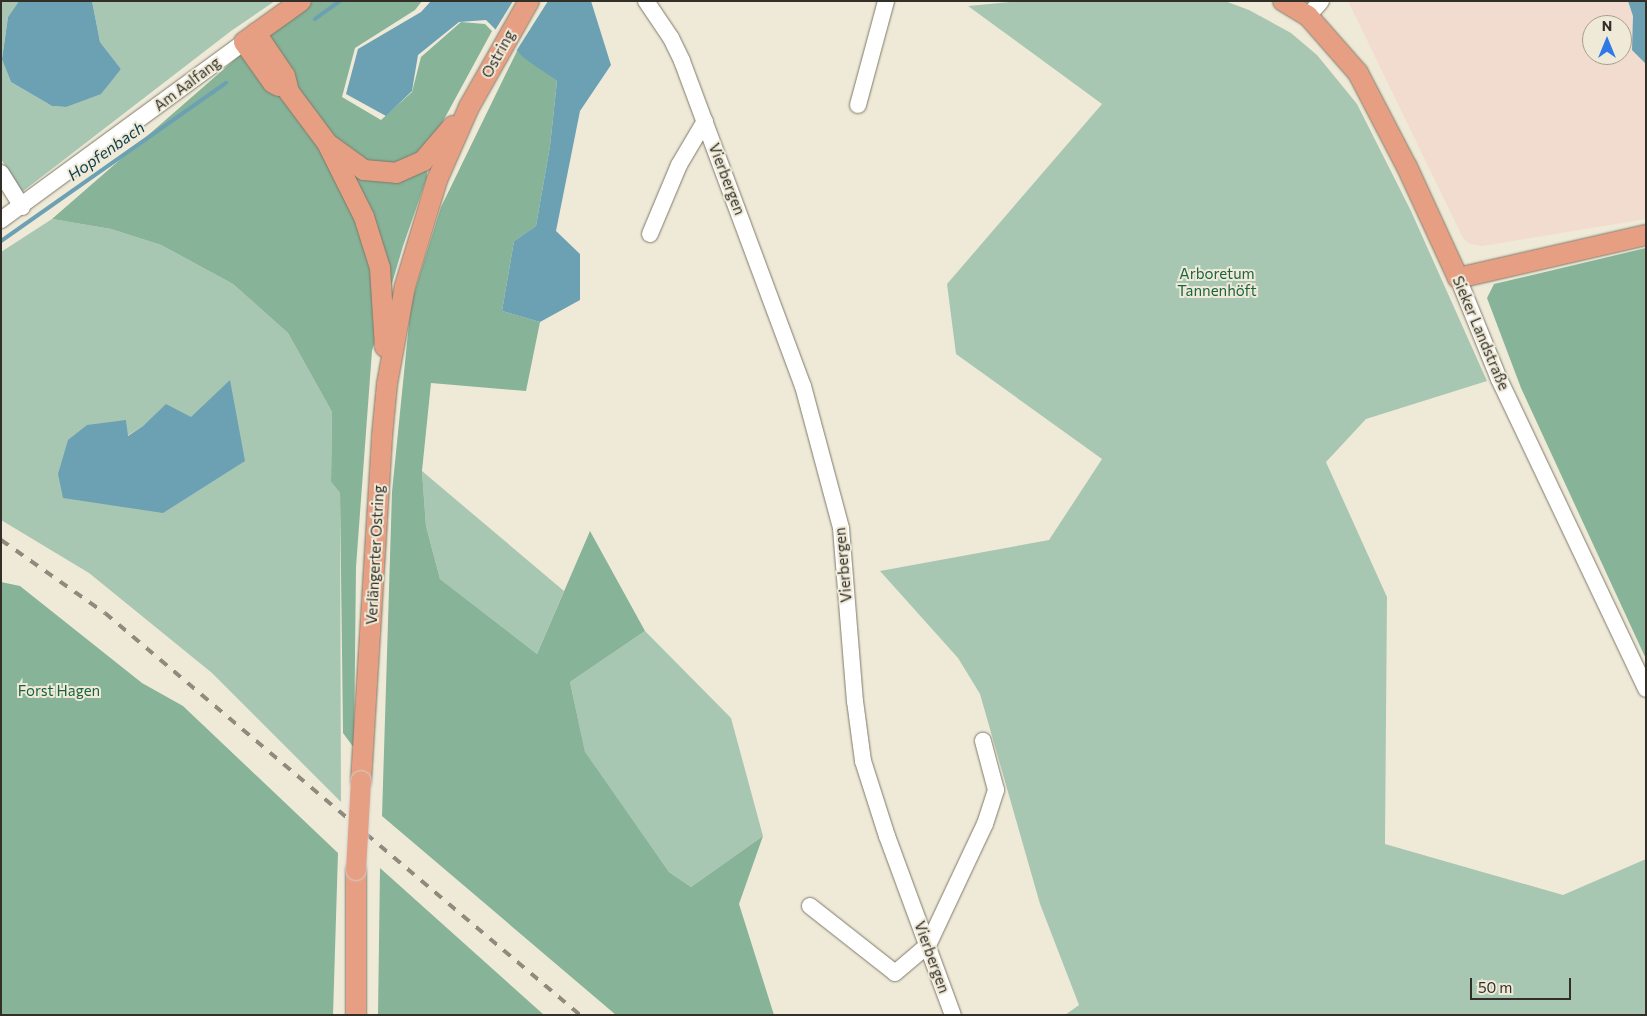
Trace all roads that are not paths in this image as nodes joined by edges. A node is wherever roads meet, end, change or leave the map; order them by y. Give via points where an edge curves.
1 (301, 1) edge
2 (529, 1) edge
3 (886, 1) edge
4 (1283, 1) edge
5 (1322, 1) edge
6 (650, 4) edge
7 (1308, 16) junction
8 (250, 38) junction
9 (858, 105) dead end
10 (469, 108) junction
11 (705, 122) junction
12 (327, 143) junction
13 (1, 173) edge
14 (22, 207) junction
15 (1, 220) edge
16 (650, 234) dead end
17 (1646, 235) edge
18 (1458, 278) junction
19 (387, 384) junction
20 (1646, 690) edge
21 (983, 742) dead end
22 (810, 906) dead end
23 (928, 945) junction
24 (356, 1015) edge
25 (953, 1015) edge

1 - 8 main road, Am Aalfang
2 - 10 main road, Ostring
3 - 9 street
4 - 7 main road, Sieker Landstraße
5 - 7 street
6 - 11 street, Vierbergen via 671,38
7 - 18 main road, Sieker Landstraße via 1346,56 1376,102
8 - 12 main road via 273,83 289,92
8 - 14 street, Am Aalfang
10 - 12 main road via 423,161 396,173 364,170
10 - 19 main road, Verlängerter Ostring via 437,180 414,251
11 - 16 street, Vierbergen via 679,165
11 - 23 street, Vierbergen via 803,386 841,528 863,761
12 - 19 main road via 364,217 376,251 382,287
13 - 14 street
14 - 15 street, Am Aalfang
17 - 18 main road
18 - 20 street, Sieker Landstraße via 1499,379
19 - 24 main road, Verlängerter Ostring, bridge via 356,870
21 - 23 street via 996,790 985,824
22 - 23 street via 895,973
23 - 25 street, Vierbergen

